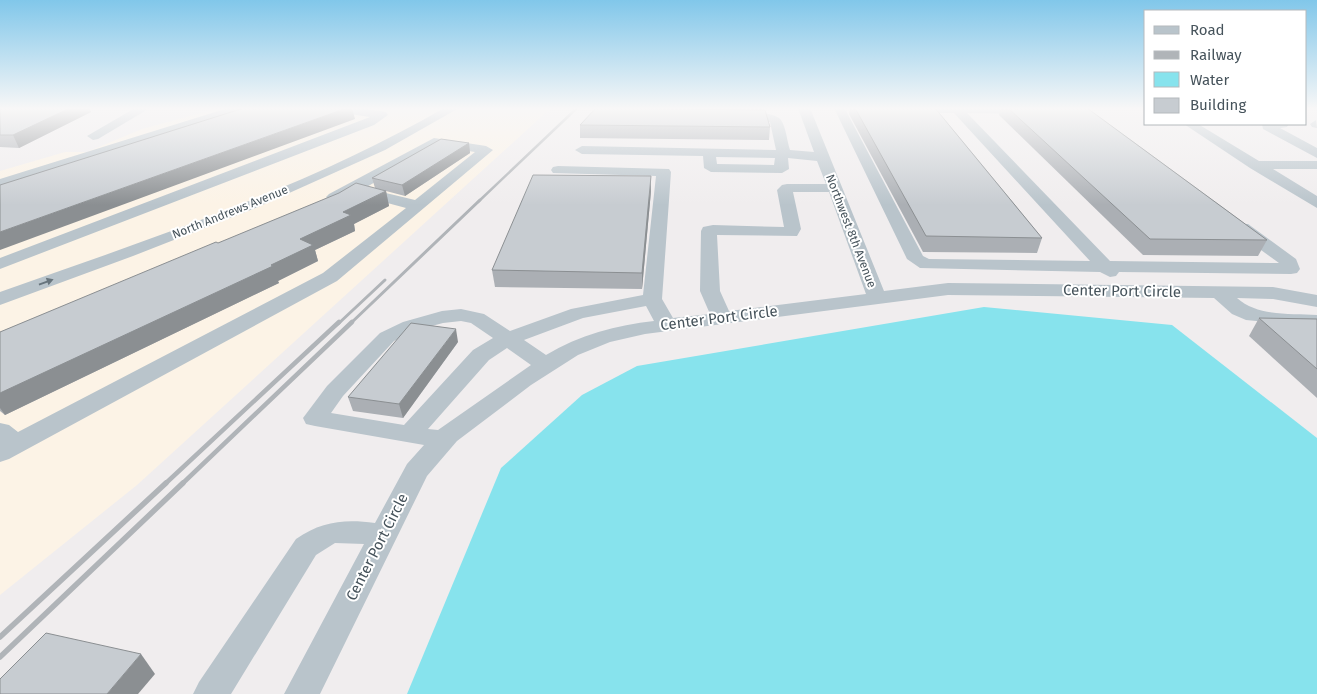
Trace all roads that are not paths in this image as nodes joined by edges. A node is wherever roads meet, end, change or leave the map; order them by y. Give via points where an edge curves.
1 (139, 140) edge
2 (322, 140) edge
3 (370, 140) edge
4 (386, 140) edge
5 (781, 140) edge
6 (817, 140) edge
7 (855, 140) edge
8 (986, 140) edge
9 (1216, 140) edge
10 (1293, 140) edge
11 (582, 150) dead end
12 (784, 154) junction
13 (1317, 154) edge
14 (823, 157) junction
15 (260, 164) junction
16 (1254, 165) junction
17 (1317, 165) edge
18 (558, 170) dead end
19 (296, 173) junction
20 (0, 184) edge
21 (835, 188) junction
22 (352, 190) junction
23 (1317, 203) edge
24 (316, 205) edge
25 (418, 206) junction
26 (1227, 216) edge
27 (0, 264) edge
28 (1104, 266) junction
29 (0, 285) edge
30 (1128, 291) junction
31 (1218, 292) junction
32 (877, 297) junction
33 (0, 299) edge
34 (652, 300) junction
35 (1317, 301) edge
36 (722, 318) junction
37 (1317, 321) edge
38 (667, 325) junction
39 (507, 339) junction
40 (546, 365) junction
41 (410, 434) junction
42 (444, 440) junction
43 (6, 442) edge
44 (383, 535) junction
45 (211, 694) edge
46 (302, 694) edge

1 - 20 street
2 - 15 street
3 - 19 street, North Andrews Avenue
4 - 19 street, North Andrews Avenue
5 - 12 street
6 - 14 street, Northwest 8th Avenue
7 - 28 street via 916,259 926,264
8 - 28 street
9 - 16 street
10 - 13 street
11 - 12 street via 708,152 711,168 782,169 780,161
12 - 14 street
14 - 21 street, Northwest 8th Avenue
15 - 19 street
15 - 27 street
16 - 17 street
16 - 23 street
18 - 34 street via 664,172
19 - 22 street
19 - 29 street, North Andrews Avenue
33 -> 19 street, North Andrews Avenue via 158,241
21 - 32 street, Northwest 8th Avenue
21 - 36 street via 785,190 791,232 709,232 710,291
22 - 24 street
22 - 25 street
22 - 25 street via 434,142 486,150
25 - 43 street via 330,277
26 - 28 street via 1290,263 1291,269
28 - 30 street
30 - 31 street, Center Port Circle
30 - 32 street, Center Port Circle via 948,289
31 - 35 street, Center Port Circle via 1274,294
31 - 37 street via 1239,310 1253,316
32 - 36 street, Center Port Circle
34 - 38 street
34 - 39 street via 578,313
36 - 38 street, Center Port Circle
38 - 40 street, Center Port Circle via 604,336 570,350
39 - 40 street
39 - 41 street via 481,356
39 - 41 street via 478,318 442,317 410,326 387,337 314,418
40 - 42 street, Center Port Circle
41 - 42 street
42 - 44 street, Center Port Circle via 416,471
44 - 45 street via 339,530 321,535 306,547
44 - 46 street, Center Port Circle

